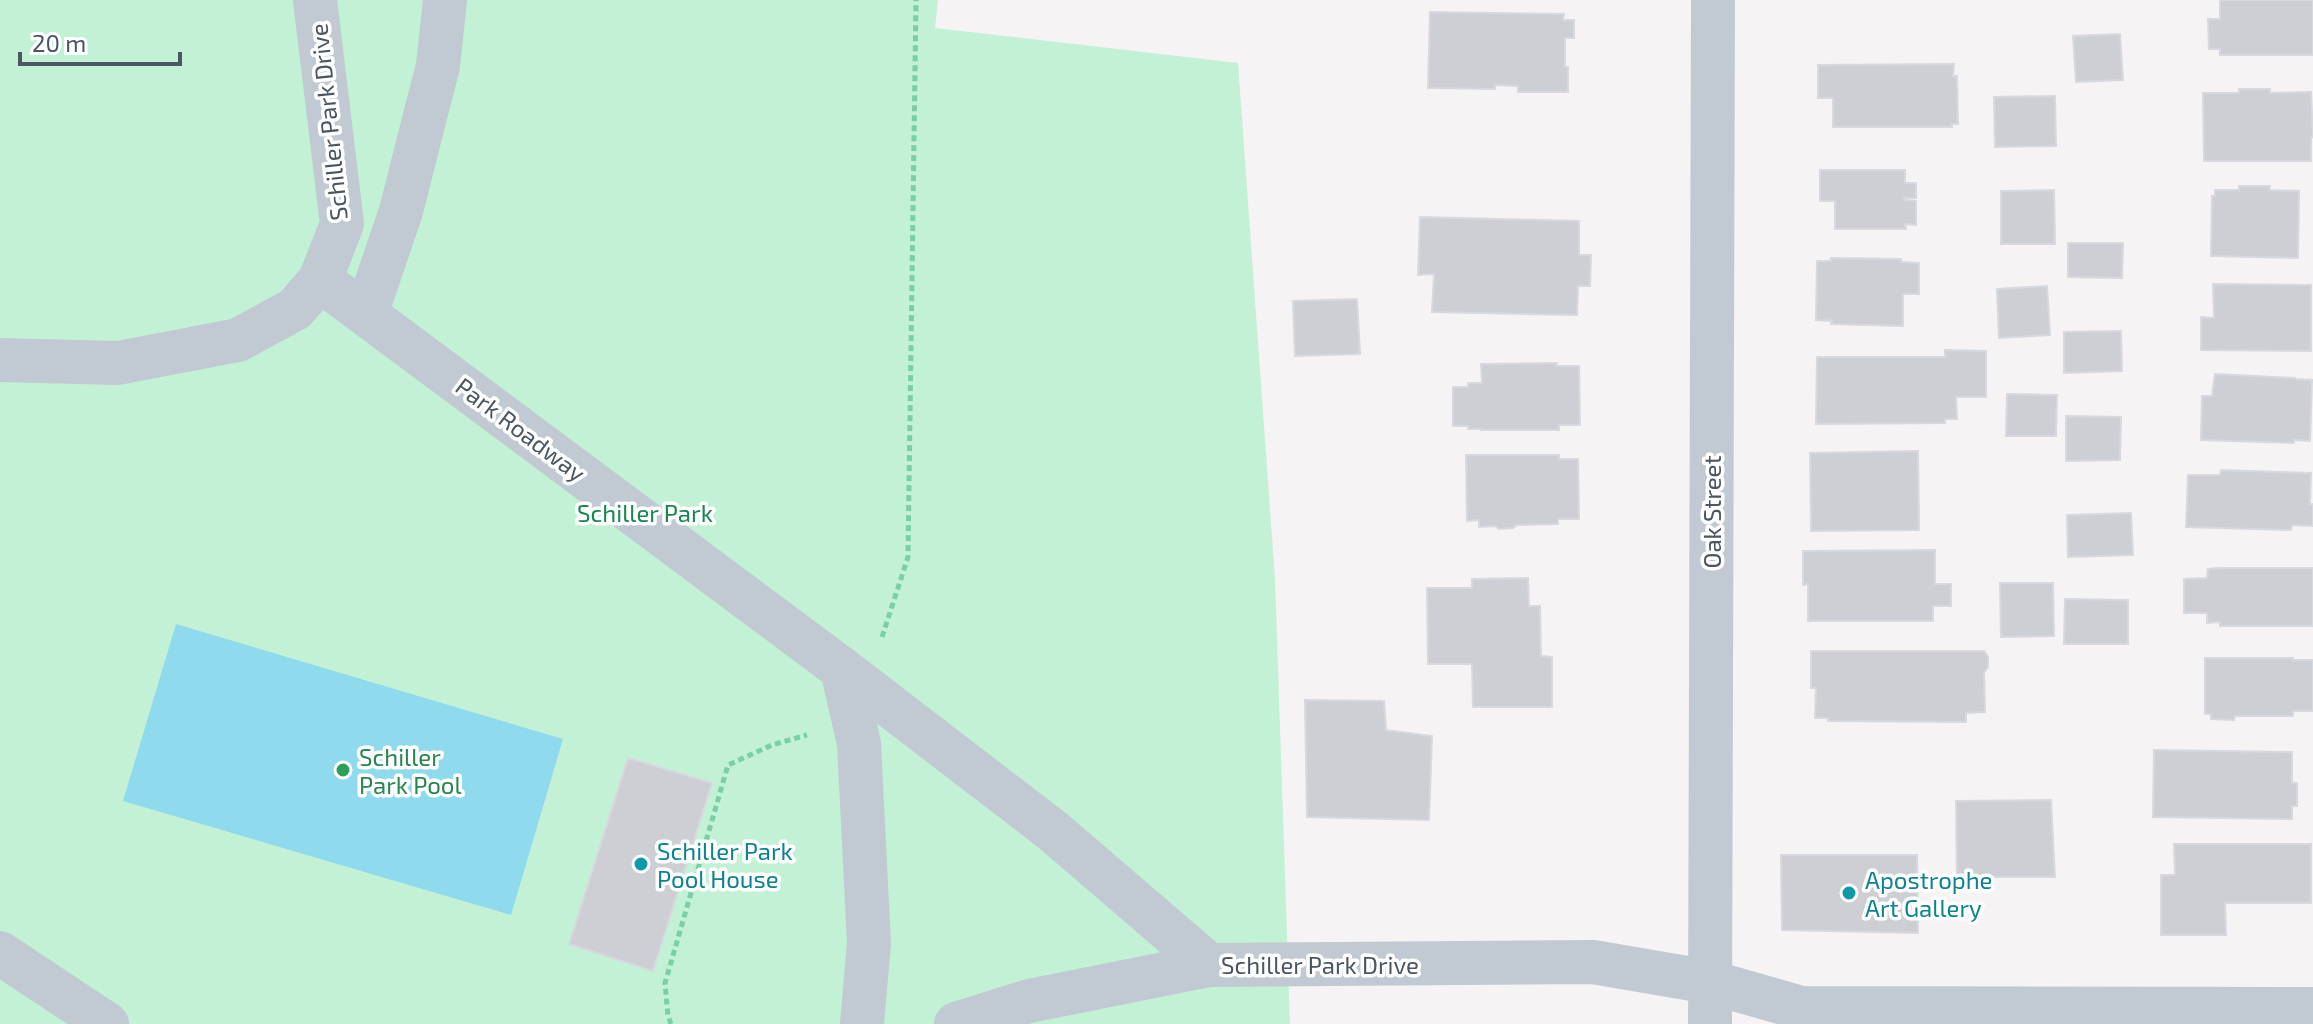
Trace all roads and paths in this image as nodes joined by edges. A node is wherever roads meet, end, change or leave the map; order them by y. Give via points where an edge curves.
1 (315, 0) edge
2 (445, 0) edge
3 (916, 0) edge
4 (1713, 0) edge
5 (320, 280) junction
6 (366, 314) junction
7 (0, 360) edge
8 (854, 692) junction
9 (0, 953) edge
10 (1209, 965) junction
11 (1710, 1003) edge
12 (2313, 1009) edge
13 (107, 1024) edge
14 (671, 1024) edge
15 (862, 1024) edge
16 (956, 1024) edge

1 - 5 street, Schiller Park Drive via 342,224
2 - 6 street via 438,66 424,122
3 - 8 path via 908,557
4 - 11 street, Oak Street
5 - 6 street, Park Roadway
5 - 7 street, Schiller Park Drive via 295,309 238,340 118,363
6 - 8 street, Park Roadway
8 - 10 street, Schiller Park Drive via 1053,831
8 - 14 path via 772,745 728,765 665,983
8 - 15 street via 869,943
9 - 13 street
10 - 11 street, Schiller Park Drive via 1593,962
10 - 16 street via 1029,1001
11 - 12 street, Schiller Park Drive via 1801,1008

